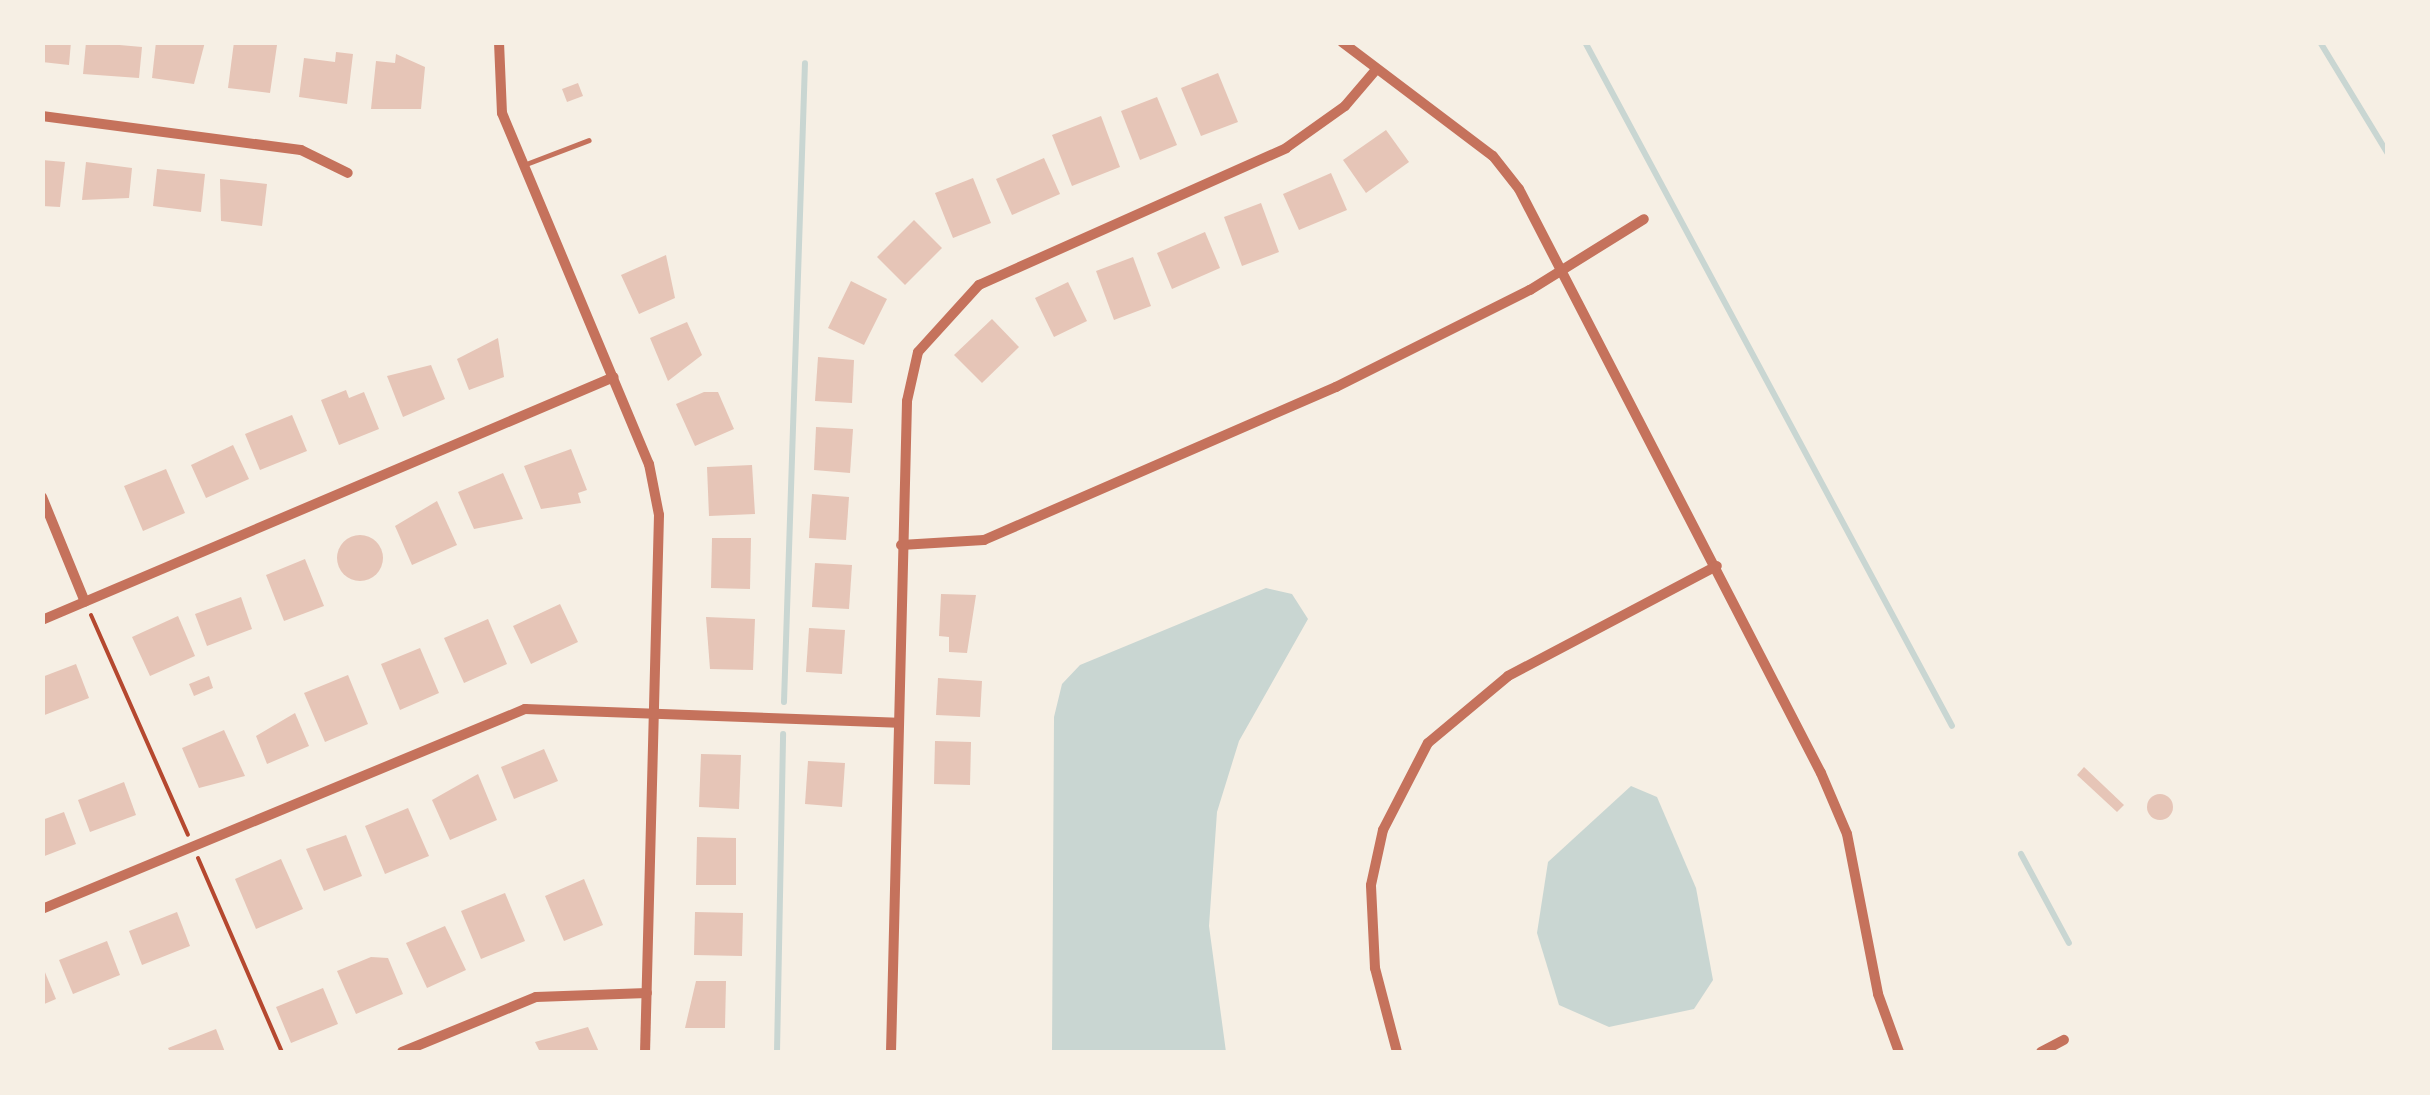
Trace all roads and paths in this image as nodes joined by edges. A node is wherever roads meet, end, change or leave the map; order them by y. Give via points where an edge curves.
1 (499, 42) edge
2 (1342, 42) edge
3 (1374, 72) junction
4 (42, 116) edge
5 (589, 140) dead end
6 (524, 166) junction
7 (348, 173) dead end
8 (1644, 219) dead end
9 (1563, 270) junction
10 (614, 378) junction
11 (42, 497) edge
12 (901, 545) junction
13 (1717, 566) junction
14 (85, 602) junction
15 (42, 620) edge
16 (658, 712) junction
17 (898, 723) junction
18 (193, 845) junction
19 (42, 909) edge
20 (647, 994) junction
21 (2064, 1040) dead end
22 (282, 1052) edge
23 (402, 1052) edge
24 (645, 1052) edge
25 (890, 1052) edge
26 (1397, 1052) edge
27 (1899, 1052) edge
28 (2040, 1052) edge

1 - 6 street via 499,96
2 - 3 street
3 - 9 street via 1493,156
3 - 12 street via 1345,106 1286,148 1007,268 952,304 910,379
4 - 7 street via 300,150
5 - 6 lane
6 - 10 street
8 - 9 street
9 - 12 street via 1336,388 984,540
9 - 13 street
10 - 14 street
10 - 16 street via 659,516
11 - 14 street
12 - 17 street
13 - 26 street via 1508,676 1428,743 1383,830 1370,886 1375,968
13 - 27 street via 1847,834 1878,994
14 - 15 street
14 - 18 path
16 - 17 street
16 - 18 street via 496,716
16 - 20 street
17 - 25 street
18 - 19 street
18 - 22 path
20 - 23 street via 536,997
20 - 24 street
21 - 28 street

